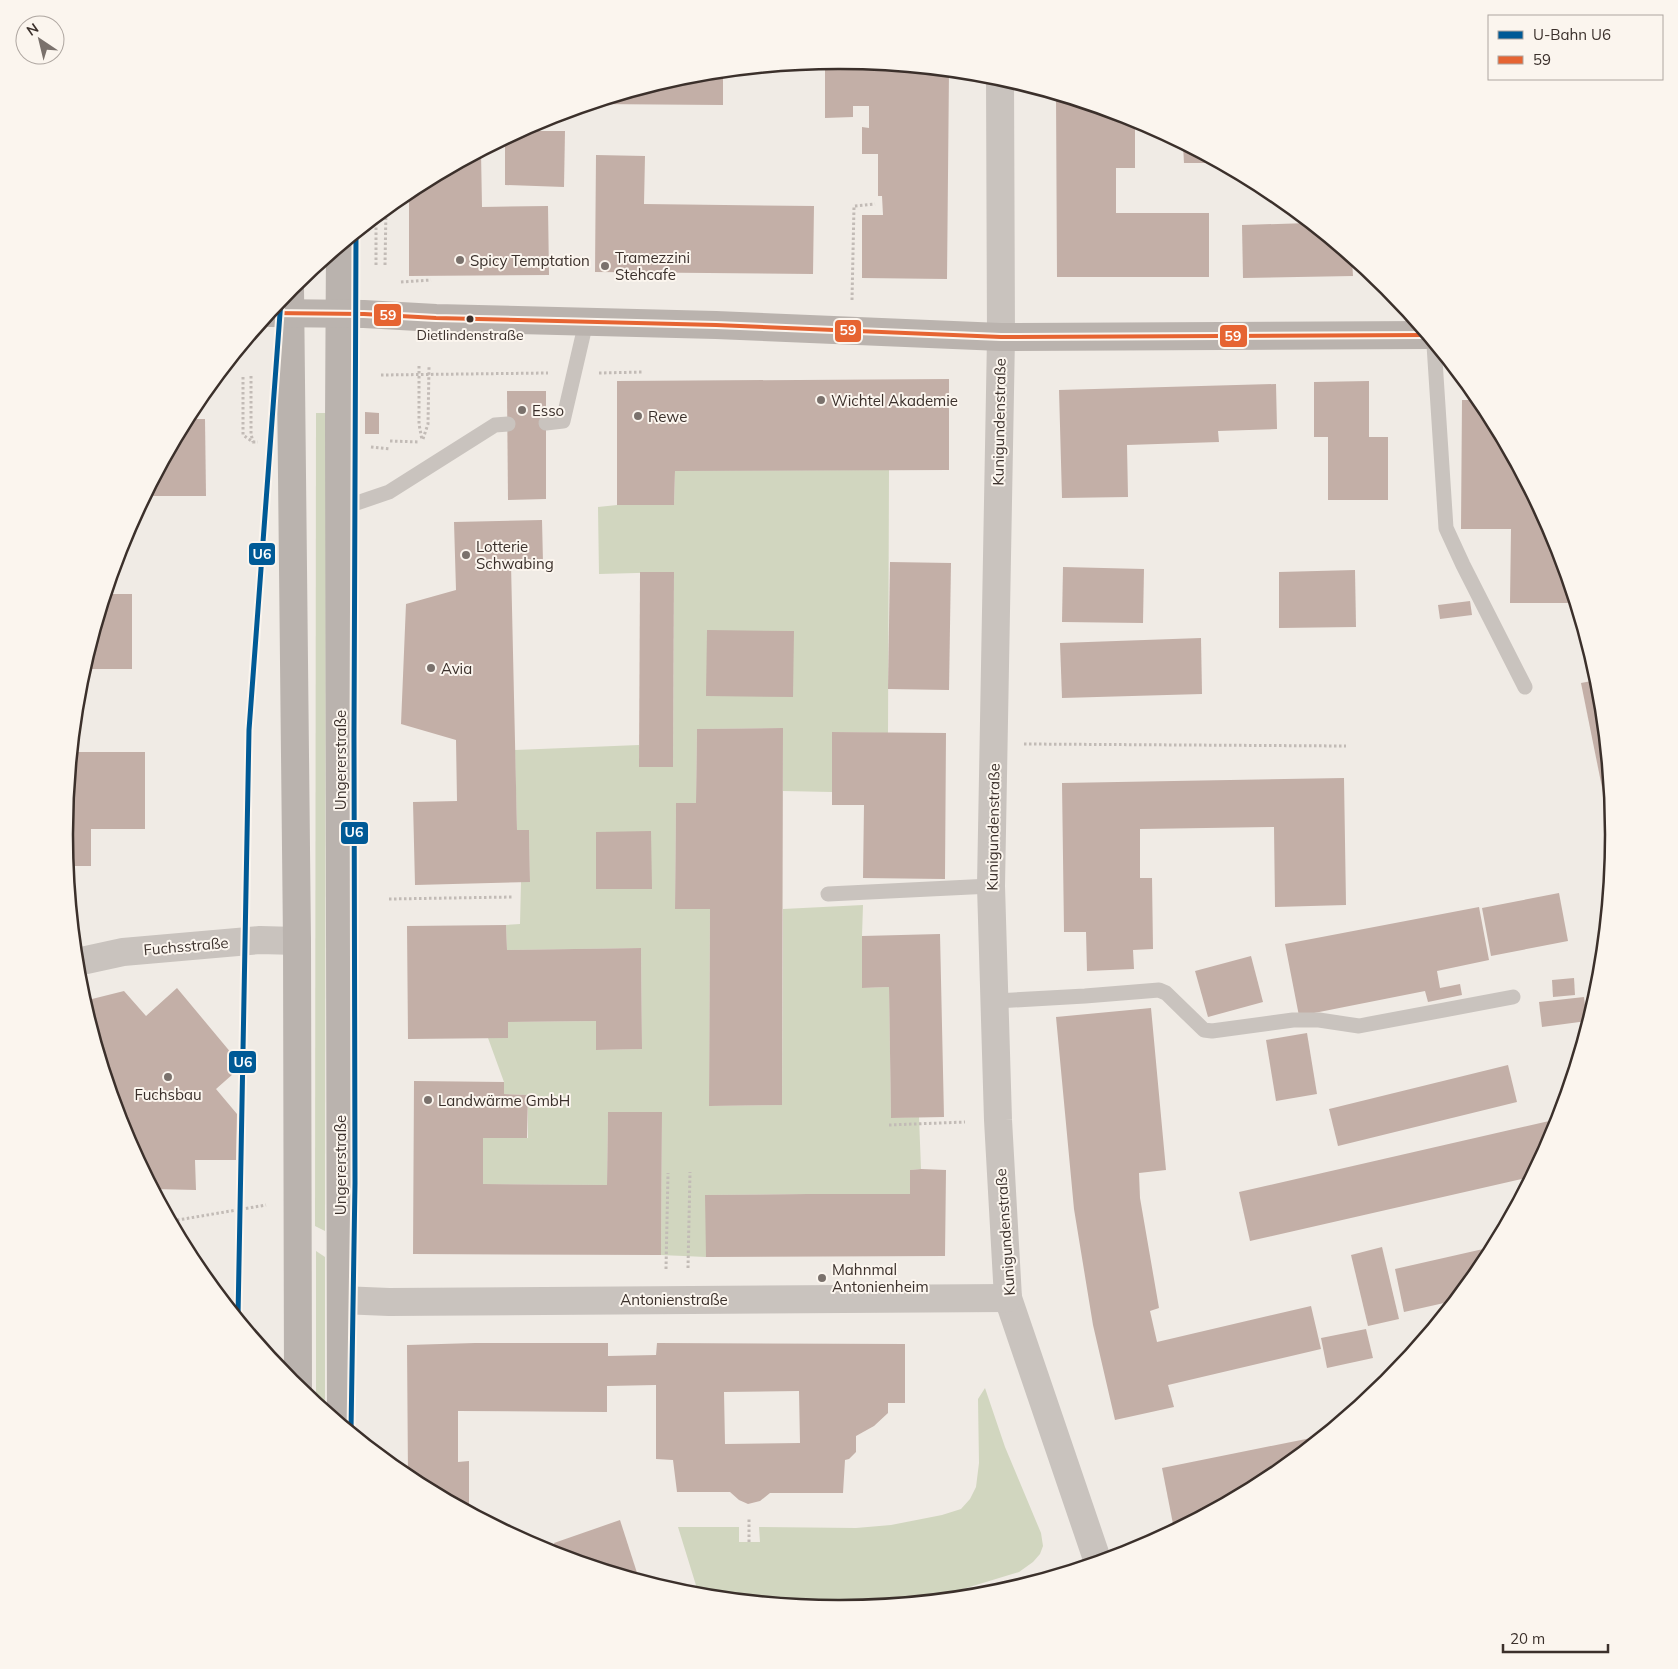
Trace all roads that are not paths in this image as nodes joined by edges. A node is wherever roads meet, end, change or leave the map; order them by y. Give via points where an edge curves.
1 (1000, 86) edge
2 (340, 254) edge
3 (286, 305) edge
4 (284, 308) edge
5 (340, 313) junction
6 (586, 322) junction
7 (1419, 335) edge
8 (1001, 337) junction
9 (1435, 353) edge
10 (546, 423) dead end
11 (508, 424) dead end
12 (339, 509) junction
13 (1525, 687) dead end
14 (992, 886) junction
15 (828, 894) dead end
16 (297, 941) junction
17 (84, 960) edge
18 (1513, 997) dead end
19 (996, 1001) junction
20 (1008, 1298) junction
21 (341, 1300) junction
22 (298, 1376) edge
23 (341, 1416) edge
24 (1096, 1556) edge

1 - 8 street, Kunigundenstraße
2 - 5 main road, Ungererstraße
3 - 5 main road
4 - 16 main road
5 - 6 main road
5 - 12 main road, Ungererstraße
6 - 8 main road
6 - 10 lane via 563,421
7 - 8 main road
8 - 14 street, Kunigundenstraße
9 - 13 lane via 1446,528
11 - 12 lane via 494,425 389,492
12 - 21 main road, Ungererstraße
14 - 15 lane
14 - 19 street, Kunigundenstraße
16 - 17 street, Fuchsstraße via 260,940 123,952
16 - 22 main road
18 - 19 lane via 1359,1026 1294,1020 1212,1031 1204,1030 1159,990
19 - 20 street, Kunigundenstraße via 998,1120
20 - 21 street, Antonienstraße
20 - 24 street, Kunigundenstraße
21 - 23 main road, Ungererstraße

